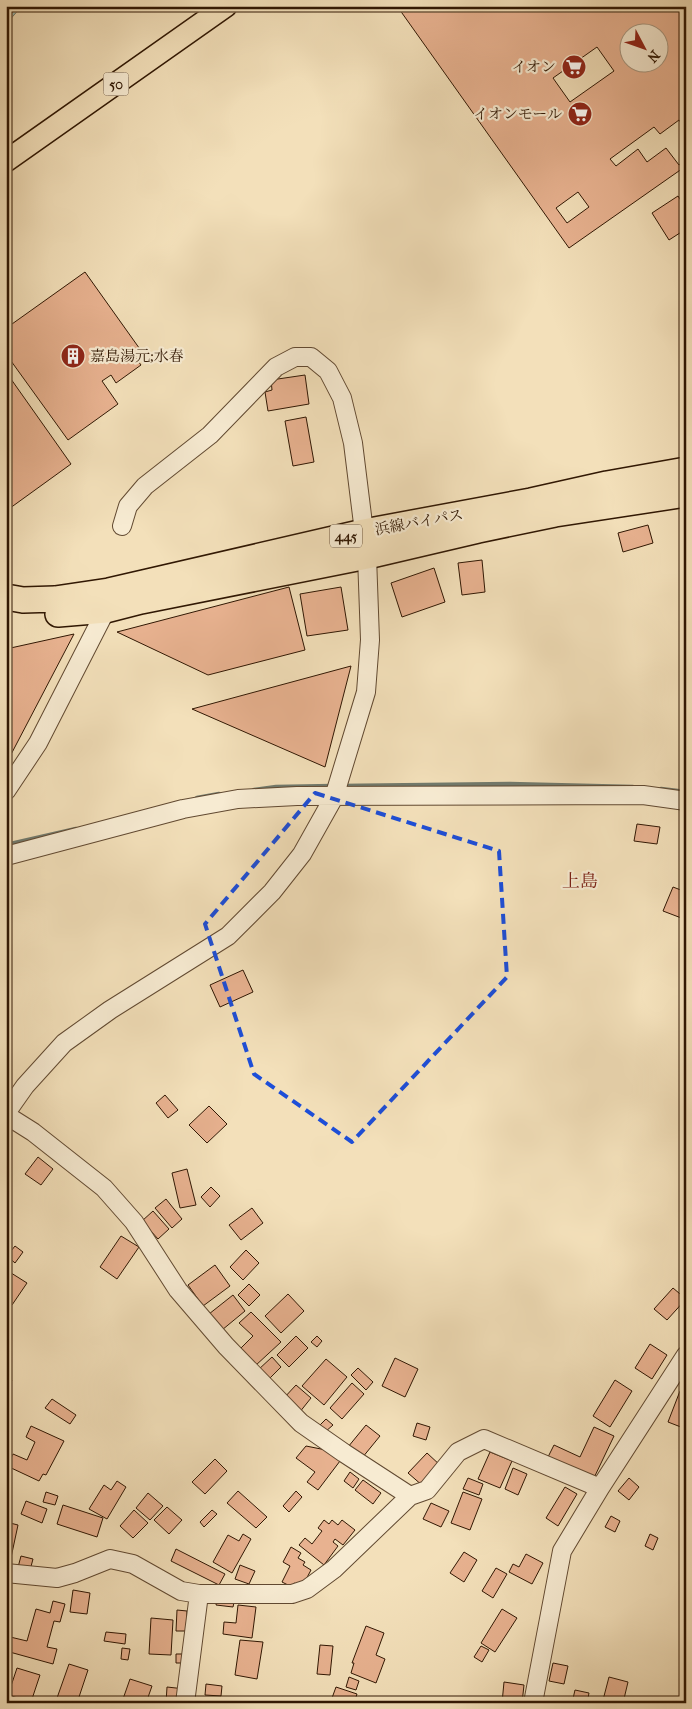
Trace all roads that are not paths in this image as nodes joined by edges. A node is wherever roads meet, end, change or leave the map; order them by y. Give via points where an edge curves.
1 (226, 6) edge
2 (6, 161) edge
3 (686, 470) edge
4 (686, 494) edge
5 (122, 526) dead end
6 (364, 532) junction
7 (366, 556) junction
8 (6, 597) edge
9 (108, 600) junction
10 (6, 614) edge
11 (6, 791) edge
12 (334, 797) junction
13 (686, 801) edge
14 (6, 856) edge
15 (6, 1114) edge
16 (686, 1355) edge
17 (600, 1488) junction
18 (410, 1496) junction
19 (6, 1573) edge
20 (199, 1594) junction
21 (184, 1703) edge
22 (533, 1703) edge

1 - 2 main road, 50
3 - 6 highway, 浜線バイパス / 445
4 - 7 highway, 浜線バイパス / 445 via 555,514
5 - 6 street via 128,506 144,486 216,430 276,368 294,357 311,356 328,371 342,398 353,443
6 - 7 street
6 - 9 highway, 浜線バイパス / 445
7 - 9 highway, 浜線バイパス / 445 via 141,601
7 - 12 street via 370,640 366,692
8 - 9 highway, 浜線バイパス / 445
9 - 10 highway, 浜線バイパス / 445 via 56,614
9 - 11 street via 38,743
12 - 13 street via 643,795
12 - 14 street via 238,799 183,809
12 - 15 street via 302,854 272,892 228,936 110,1010 64,1043 24,1086
15 - 18 street via 104,1188 134,1222 184,1297 226,1346 301,1422
16 - 17 street
17 - 18 street via 484,1439 458,1452 427,1490
17 - 22 street via 562,1551
18 - 20 street via 334,1569 307,1588 292,1594
19 - 20 street via 57,1578 110,1559 133,1564 181,1591
20 - 21 street

